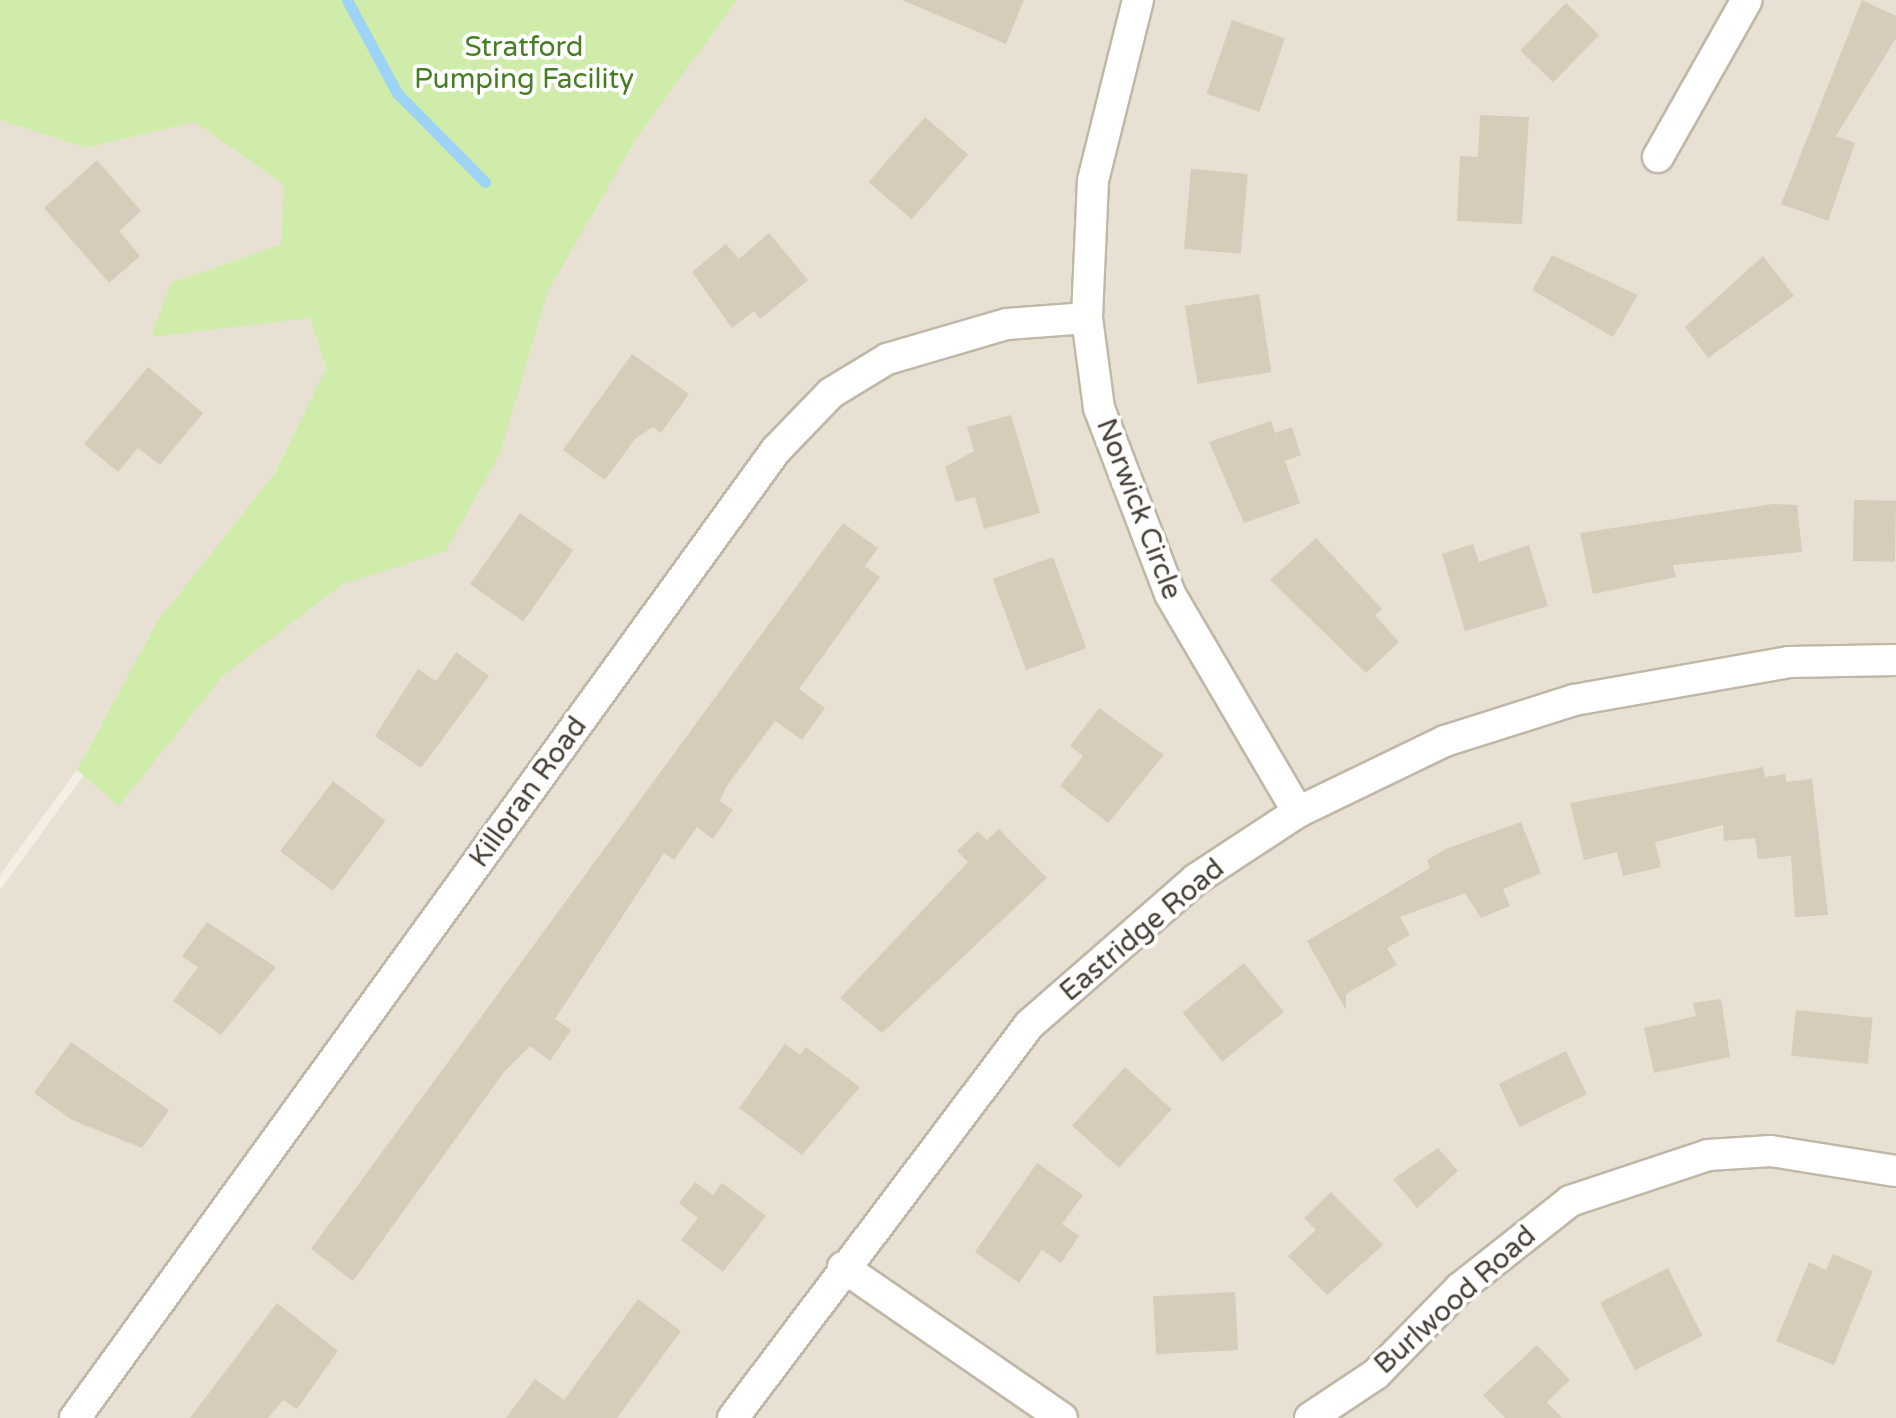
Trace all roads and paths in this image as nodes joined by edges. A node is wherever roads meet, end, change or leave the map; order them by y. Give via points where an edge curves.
1 (1138, 0) edge
2 (1747, 0) edge
3 (1658, 157) dead end
4 (1087, 318) junction
5 (1896, 660) edge
6 (1298, 812) junction
7 (1896, 1171) edge
8 (843, 1266) junction
9 (75, 1418) edge
10 (733, 1418) edge
11 (1062, 1418) edge
12 (1310, 1418) edge

1 - 4 street, Norwick Circle via 1093,180
2 - 3 street
4 - 6 street, Norwick Circle via 1099,408 1131,504 1170,594
4 - 9 street, Killoran Road via 1007,324 887,359 830,393 776,450
5 - 6 street, Eastridge Road via 1789,662 1574,700 1445,741
6 - 8 street, Eastridge Road via 1196,878 1030,1024
7 - 12 street, Burlwood Road via 1772,1151 1708,1155 1570,1201 1460,1288 1376,1374
8 - 10 street, Eastridge Road
8 - 11 street

